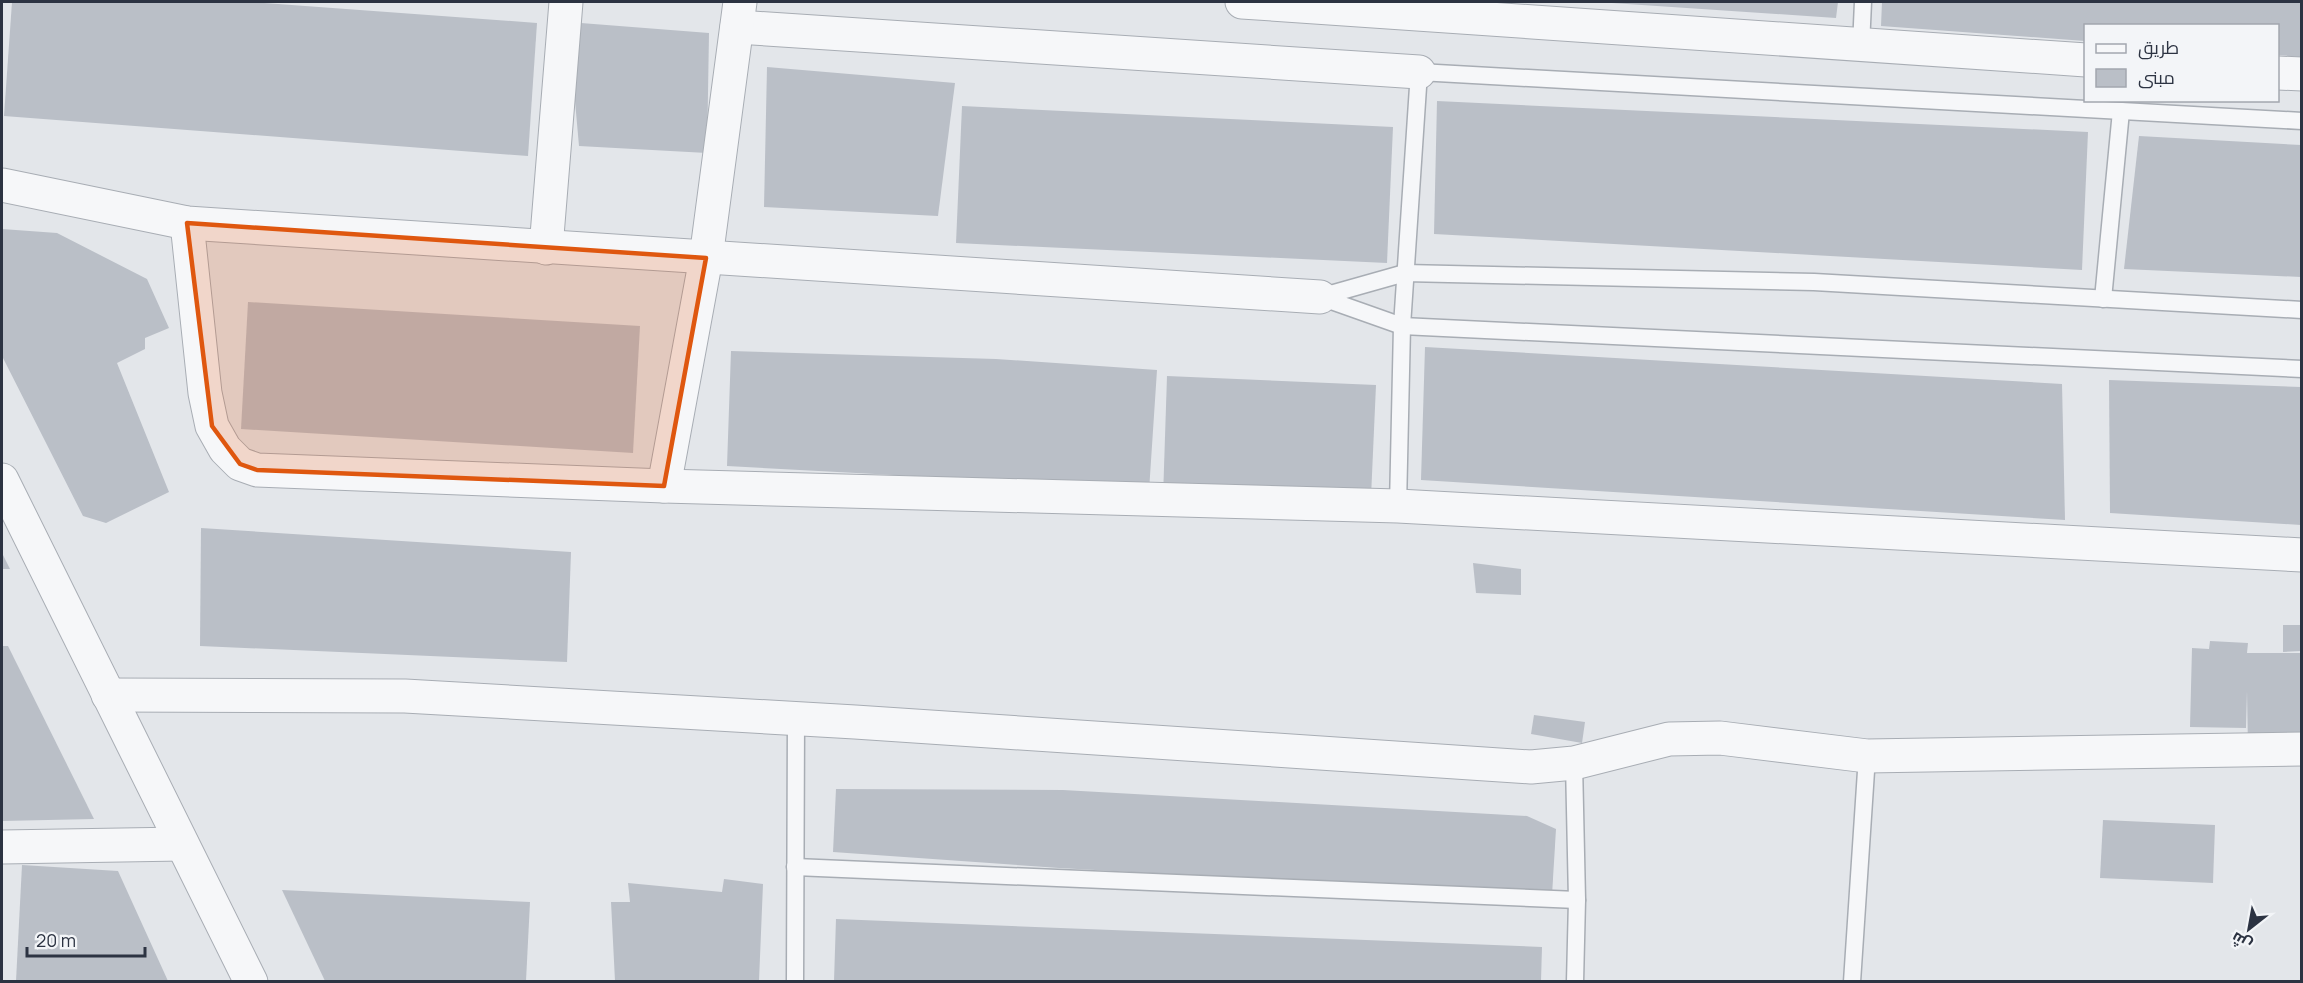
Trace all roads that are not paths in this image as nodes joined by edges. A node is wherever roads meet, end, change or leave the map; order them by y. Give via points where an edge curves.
1 (566, 2) edge
2 (1242, 2) edge
3 (1863, 2) edge
4 (738, 14) edge
5 (1861, 46) junction
6 (2084, 60) edge
7 (1419, 72) junction
8 (2279, 72) edge
9 (2301, 74) edge
10 (2121, 111) junction
11 (2301, 121) edge
12 (2, 185) edge
13 (187, 223) junction
14 (546, 248) junction
15 (706, 258) junction
16 (1405, 273) junction
17 (1320, 297) junction
18 (2103, 299) junction
19 (2301, 310) edge
20 (1402, 326) junction
21 (2301, 369) edge
22 (2, 480) edge
23 (664, 486) junction
24 (1398, 506) junction
25 (2301, 555) edge
26 (108, 695) junction
27 (796, 719) junction
28 (2301, 749) edge
29 (1867, 756) junction
30 (1574, 763) junction
31 (182, 844) junction
32 (2, 847) edge
33 (795, 867) junction
34 (1577, 900) junction
35 (251, 981) edge
36 (795, 981) edge
37 (1575, 981) edge
38 (1852, 981) edge

1 - 14 street
2 - 5 street
3 - 5 lane
4 - 7 street
4 - 15 street
5 - 6 street
7 - 10 lane
7 - 16 lane
8 - 9 street
10 - 11 lane
10 - 18 lane
12 - 13 street
13 - 14 street
13 - 23 street via 212,426 225,449 240,464 257,471
14 - 15 street
15 - 17 street
15 - 23 street
16 - 17 lane
16 - 18 lane via 1814,282
16 - 20 lane
17 - 20 lane
18 - 19 lane
20 - 21 lane
20 - 24 lane
22 - 26 street
23 - 24 street
24 - 25 street
26 - 27 street via 405,696
26 - 31 street
27 - 30 street via 1445,763 1531,767
27 - 33 lane
28 - 29 street
29 - 30 street via 1720,738 1670,739
29 - 38 lane
30 - 34 lane
31 - 32 street
31 - 35 street
33 - 34 lane
33 - 36 lane
34 - 37 lane

